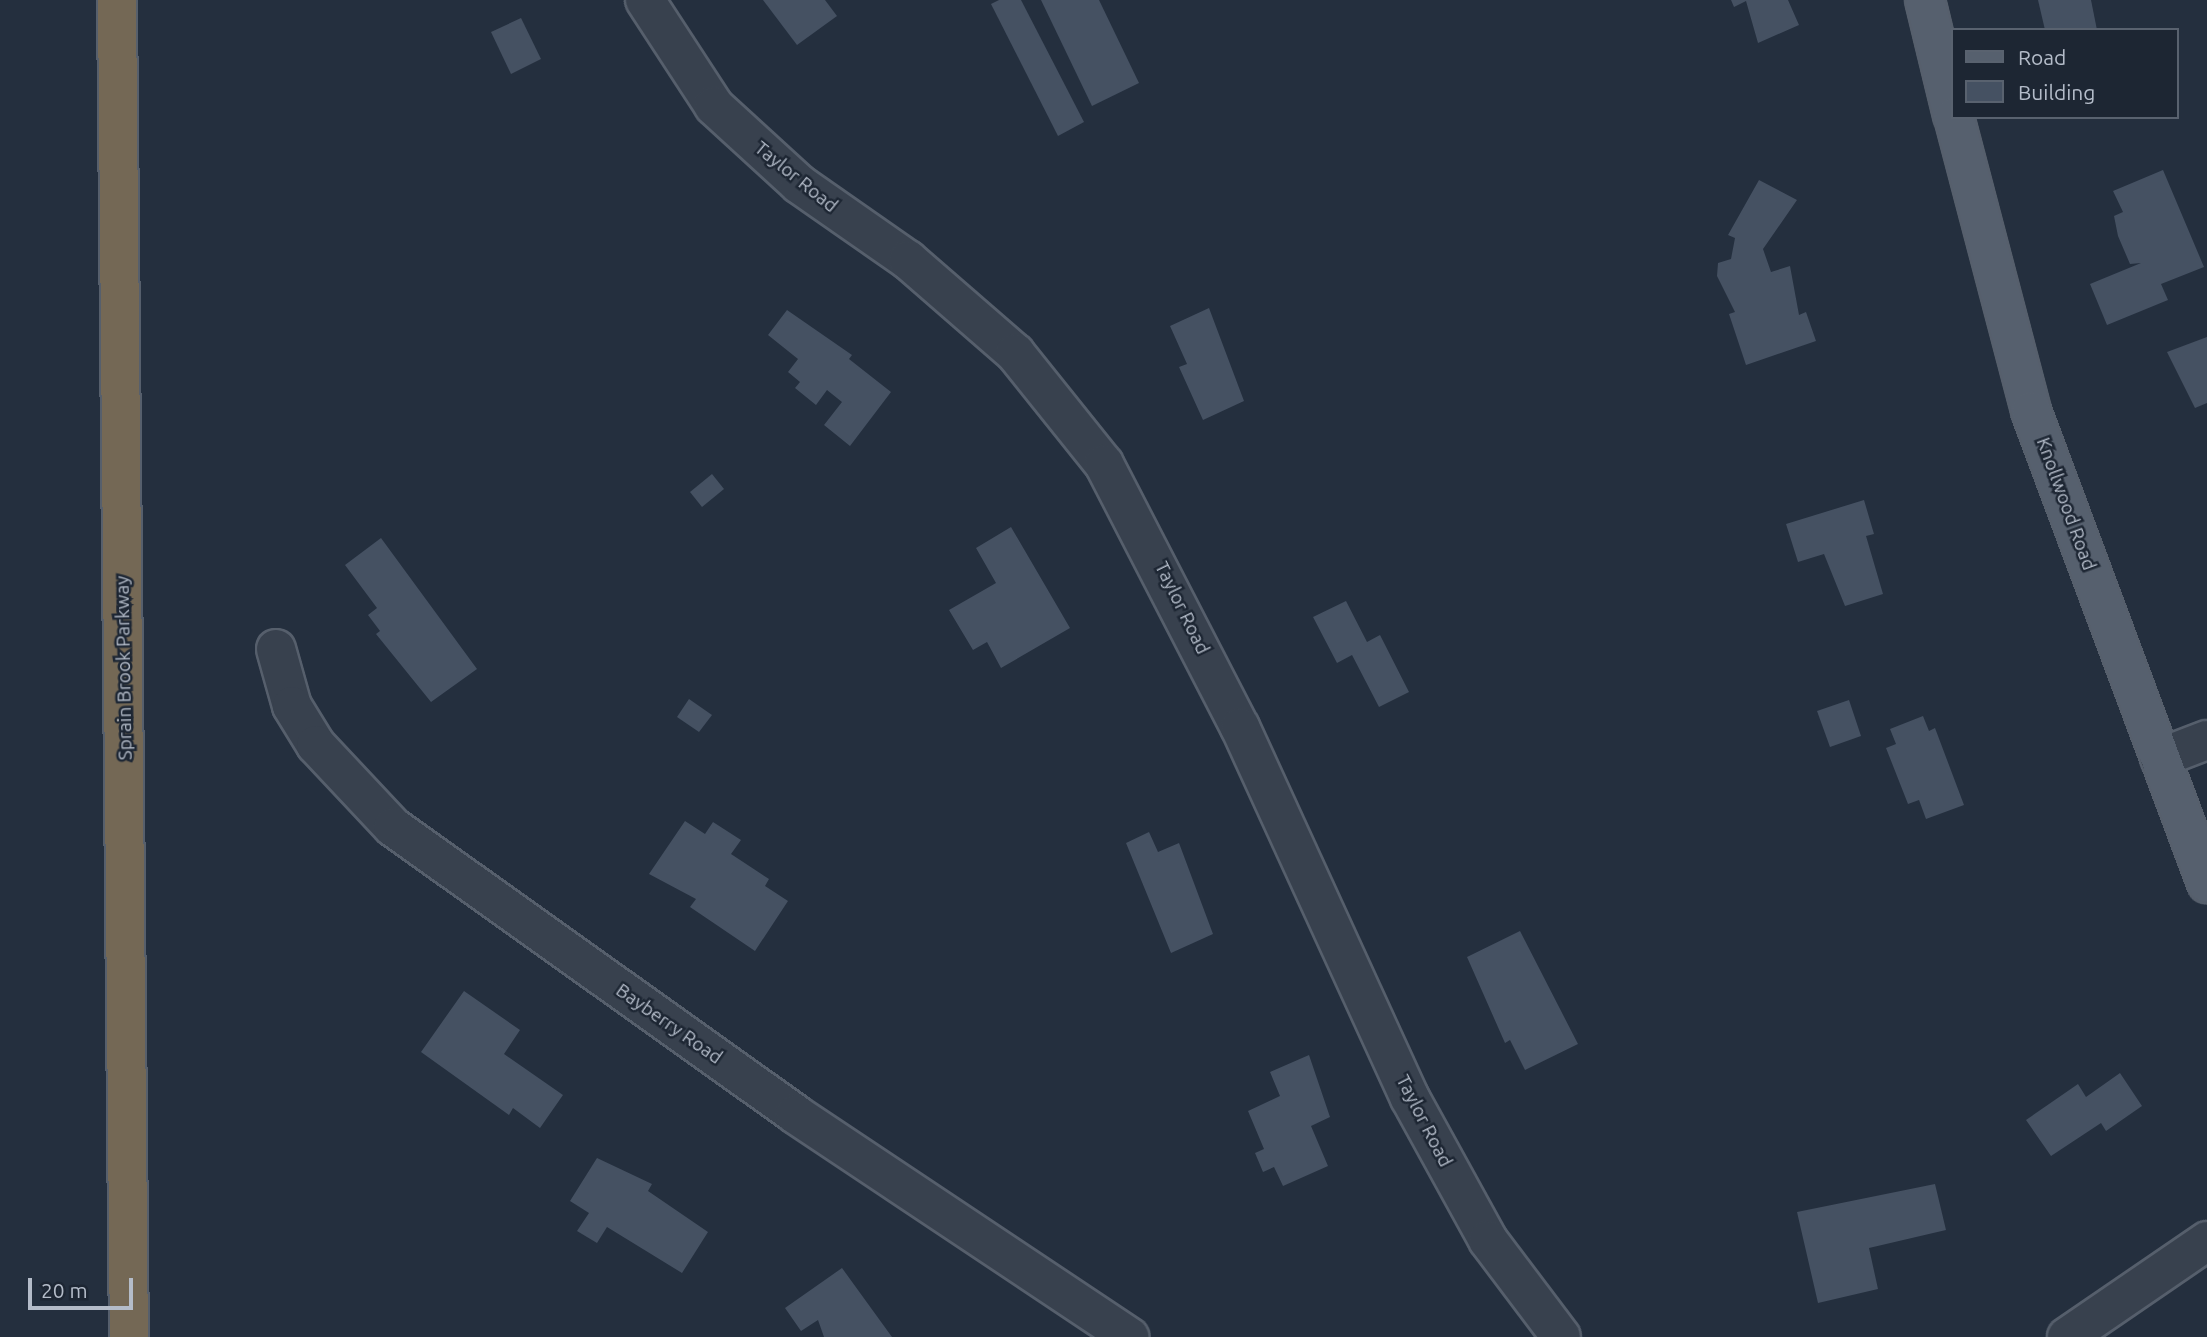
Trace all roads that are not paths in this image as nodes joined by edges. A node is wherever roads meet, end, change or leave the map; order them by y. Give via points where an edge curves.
1 (117, 0) edge
2 (127, 0) edge
3 (645, 0) edge
4 (1925, 0) edge
5 (118, 107) junction
6 (1952, 112) edge
7 (1954, 119) edge
8 (276, 649) dead end
9 (2207, 740) edge
10 (2160, 758) junction
11 (2207, 883) edge
12 (2207, 1241) edge
13 (130, 1337) edge
14 (1129, 1337) edge
15 (1560, 1337) edge
16 (2067, 1337) edge

1 - 5 highway, Sprain Brook Parkway
2 - 5 highway
3 - 15 street, Taylor Road via 714,106 799,184 908,260 1015,353 1104,464 1240,727 1410,1098 1488,1240
4 - 6 main road, Knollwood Road
5 - 13 highway, Sprain Brook Parkway
7 - 10 main road, Knollwood Road via 2031,411
8 - 14 street, Bayberry Road via 292,706 316,746 393,827 795,1114
9 - 10 street
10 - 11 main road, Knollwood Road
12 - 16 street

